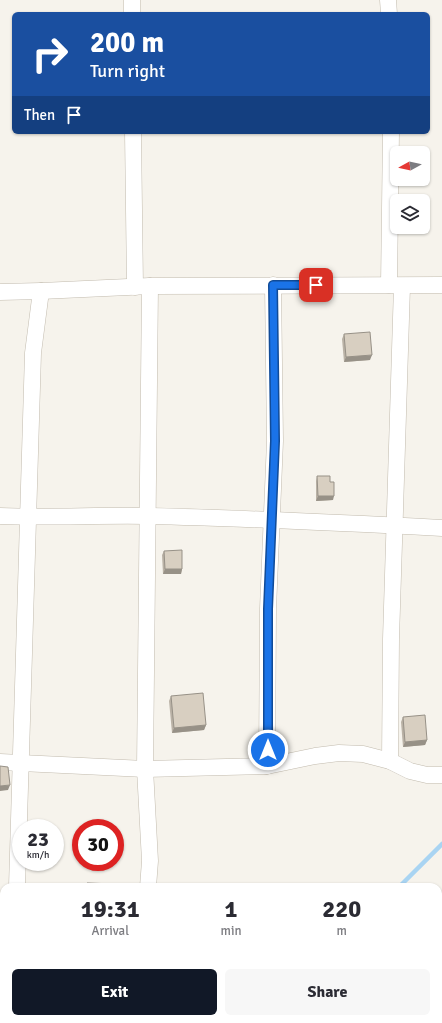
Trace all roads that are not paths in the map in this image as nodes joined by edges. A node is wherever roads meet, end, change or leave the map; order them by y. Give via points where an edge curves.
1 (132, 0) edge
2 (388, 0) edge
3 (132, 12) edge
4 (389, 12) edge
5 (133, 134) edge
6 (391, 134) edge
7 (273, 285) junction
8 (442, 285) edge
9 (396, 286) junction
10 (143, 287) junction
11 (41, 291) junction
12 (0, 292) edge
13 (0, 516) edge
14 (147, 516) junction
15 (28, 517) junction
16 (272, 520) junction
17 (394, 526) junction
18 (442, 528) edge
19 (390, 761) junction
20 (0, 762) edge
21 (20, 763) junction
22 (268, 766) junction
23 (145, 768) junction
24 (442, 775) edge
25 (17, 883) edge
26 (148, 883) edge

1 - 3 street
2 - 4 street
5 - 10 street
6 - 9 street
7 - 9 street
7 - 10 street
7 - 16 street via 275,441
8 - 9 street
9 - 17 street via 399,415
10 - 11 street
10 - 14 street
11 - 12 street
11 - 15 street via 33,353
13 - 15 street
14 - 15 street
14 - 16 street
14 - 23 street
15 - 21 street
16 - 17 street
16 - 22 street via 268,609
17 - 18 street
17 - 19 street
19 - 22 street via 364,754 339,754 315,756
19 - 24 street via 410,771
20 - 21 street
21 - 23 street
21 - 25 street
22 - 23 street
23 - 26 street via 150,861

